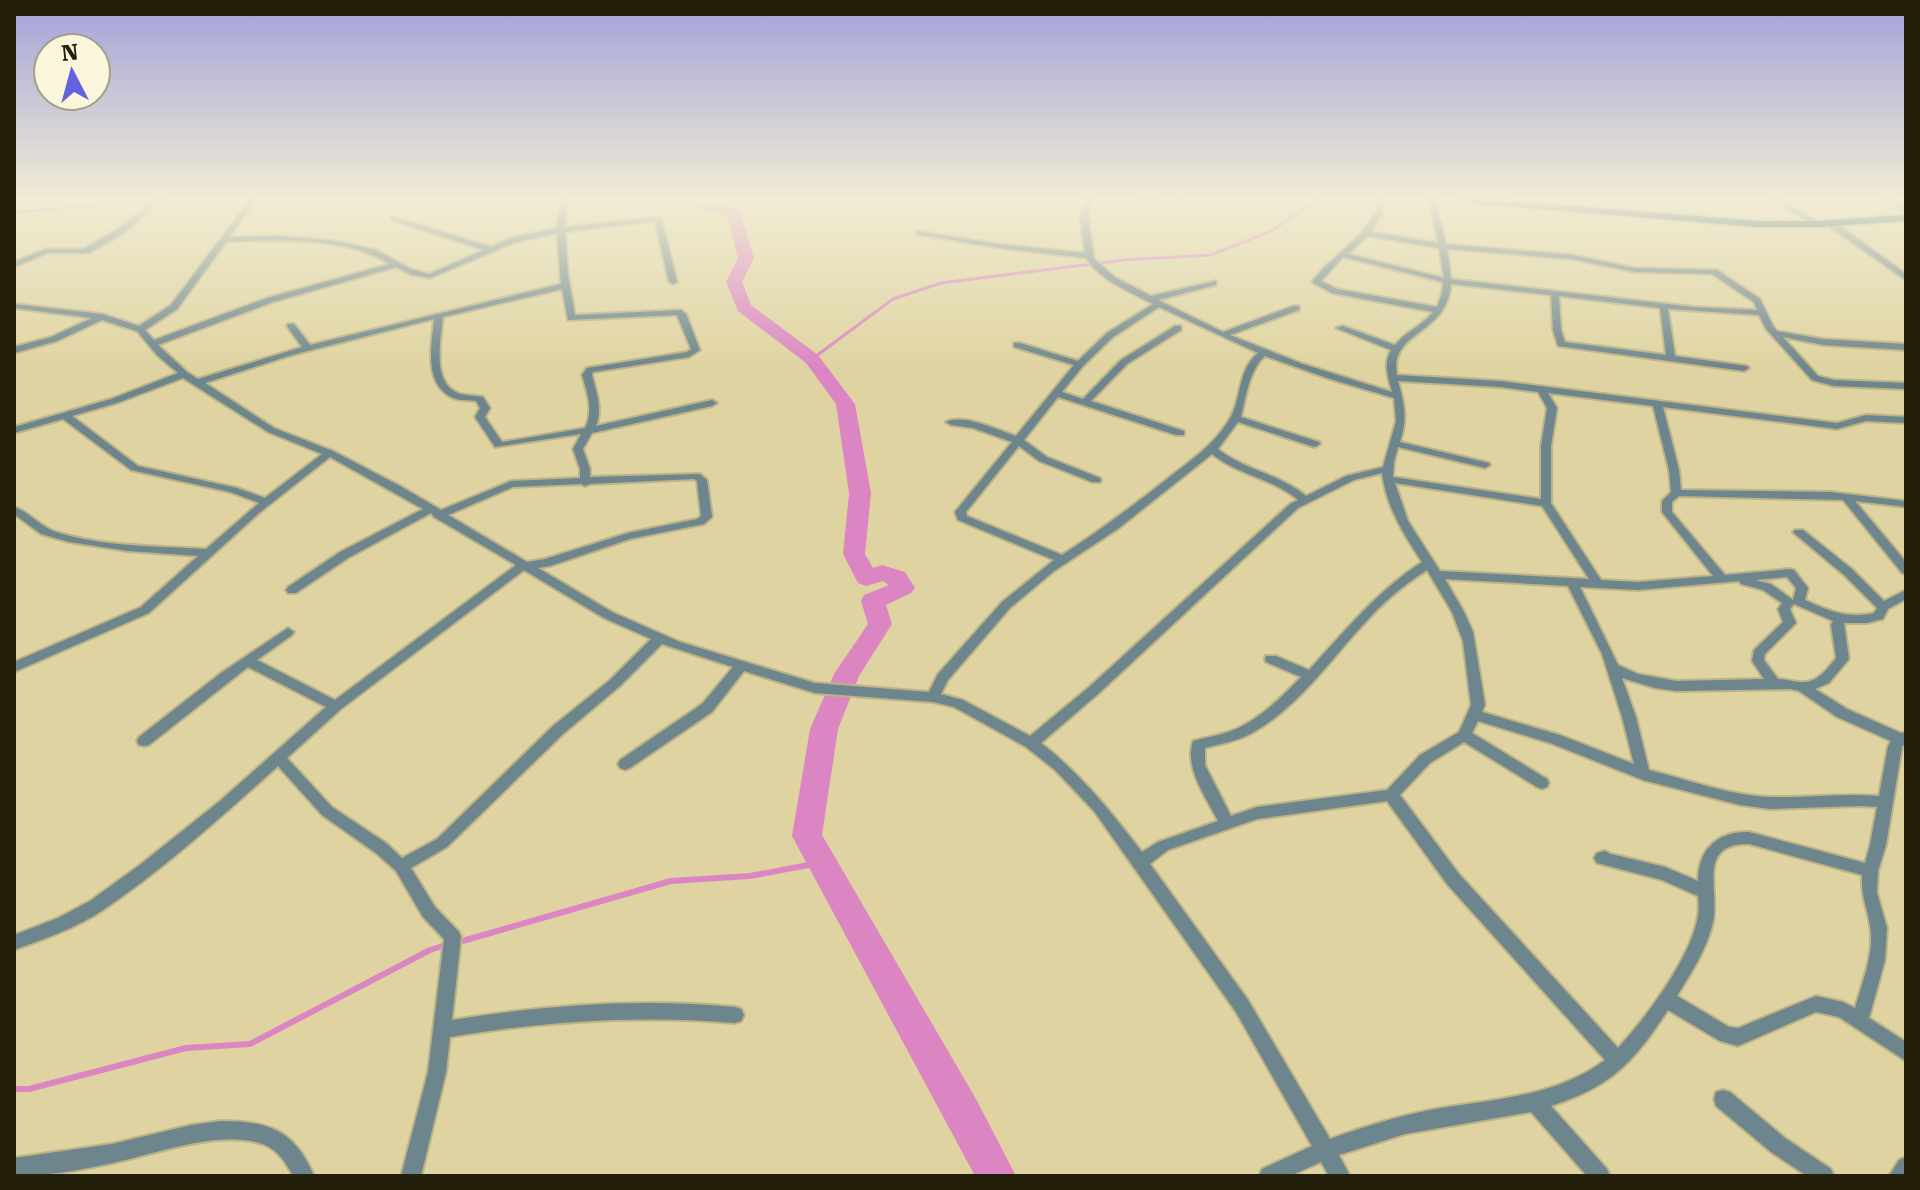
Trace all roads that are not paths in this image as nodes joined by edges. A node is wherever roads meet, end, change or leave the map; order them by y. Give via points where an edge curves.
1 (1343, 255) edge
2 (36, 256) edge
3 (212, 256) edge
4 (380, 256) edge
5 (475, 256) edge
6 (565, 256) edge
7 (667, 256) edge
8 (1066, 256) edge
9 (1090, 256) edge
10 (1345, 256) edge
11 (1445, 256) edge
12 (1555, 256) edge
13 (1875, 256) edge
14 (1090, 259) junction
15 (397, 264) junction
16 (14, 265) edge
17 (1906, 278) edge
18 (1448, 281) junction
19 (673, 282) dead end
20 (1213, 283) dead end
21 (564, 286) junction
22 (1555, 292) junction
23 (1154, 302) junction
24 (14, 306) edge
25 (1664, 306) junction
26 (1296, 308) dead end
27 (1438, 311) junction
28 (1761, 313) junction
29 (439, 316) junction
30 (102, 317) junction
31 (291, 326) dead end
32 (1178, 328) dead end
33 (1340, 328) dead end
34 (140, 329) junction
35 (1775, 333) junction
36 (1224, 334) junction
37 (152, 344) junction
38 (1017, 345) dead end
39 (307, 347) junction
40 (1906, 347) edge
41 (1397, 349) junction
42 (14, 350) edge
43 (1263, 353) junction
44 (1671, 358) junction
45 (1080, 364) junction
46 (1744, 368) dead end
47 (184, 374) junction
48 (1395, 378) junction
49 (199, 382) junction
50 (1906, 386) edge
51 (1541, 389) junction
52 (1056, 393) junction
53 (1400, 397) junction
54 (1085, 402) junction
55 (712, 403) dead end
56 (1658, 406) junction
57 (64, 415) junction
58 (1236, 418) junction
59 (1906, 420) edge
60 (951, 422) dead end
61 (14, 430) edge
62 (590, 430) junction
63 (1180, 433) dead end
64 (1017, 440) junction
65 (1315, 444) dead end
66 (1397, 444) junction
67 (1212, 449) junction
68 (329, 453) junction
69 (1485, 465) dead end
70 (1388, 474) junction
71 (1096, 480) dead end
72 (585, 483) junction
73 (1676, 493) junction
74 (1846, 497) junction
75 (1303, 499) junction
76 (267, 502) junction
77 (1546, 503) junction
78 (1906, 504) edge
79 (14, 510) edge
80 (433, 512) junction
81 (1799, 532) dead end
82 (207, 553) junction
83 (1062, 559) junction
84 (1427, 564) junction
85 (522, 566) junction
86 (1906, 570) edge
87 (1436, 575) junction
88 (1737, 578) junction
89 (1723, 580) junction
90 (1571, 581) junction
91 (1597, 583) junction
92 (292, 590) dead end
93 (1906, 594) edge
94 (1883, 607) junction
95 (1839, 621) junction
96 (288, 632) dead end
97 (660, 638) junction
98 (1271, 659) dead end
99 (249, 662) junction
100 (741, 666) junction
101 (14, 667) edge
102 (1613, 668) junction
103 (1309, 675) junction
104 (1774, 683) junction
105 (1804, 688) junction
106 (933, 697) junction
107 (336, 706) junction
108 (1476, 715) junction
109 (1464, 735) junction
110 (1903, 738) edge
111 (144, 741) dead end
112 (1031, 743) junction
113 (279, 758) junction
114 (625, 764) dead end
115 (1643, 774) junction
116 (1542, 783) dead end
117 (1391, 795) junction
118 (1885, 802) junction
119 (1226, 822) junction
120 (1605, 857) dead end
121 (1140, 862) junction
122 (401, 866) junction
123 (1870, 871) junction
124 (1707, 893) junction
125 (14, 943) edge
126 (1666, 999) junction
127 (735, 1015) dead end
128 (1860, 1020) junction
129 (442, 1030) junction
130 (1906, 1052) edge
131 (1618, 1061) junction
132 (1723, 1099) dead end
133 (1534, 1101) junction
134 (1323, 1149) junction
135 (1906, 1167) edge
136 (14, 1168) edge
137 (304, 1176) edge
138 (411, 1176) edge
139 (1269, 1176) edge
140 (1340, 1176) edge
141 (1600, 1176) edge
142 (1824, 1176) edge
143 (1899, 1176) edge

1 - 27 street via 1318,278 1320,286
2 - 16 street
3 - 34 street via 174,307
4 - 15 street
5 - 15 street via 430,276
6 - 21 street
7 - 19 street
8 - 14 street
9 - 14 street
10 - 18 street
11 - 18 street
12 - 28 street via 1635,270 1714,272 1757,301
13 - 17 street
14 - 23 street
15 - 37 street via 270,300
18 - 22 street
18 - 27 street
20 - 23 street
21 - 29 street
21 - 62 street via 571,318 678,312 696,350 590,370
22 - 25 street
22 - 44 street via 1561,344
23 - 36 street
23 - 45 street
24 - 30 street
25 - 28 street
25 - 44 street
26 - 36 street
27 - 41 street via 1407,334
28 - 35 street
29 - 39 street
29 - 62 street via 435,364 440,380 453,394 480,399 485,408 480,417 499,445
30 - 34 street
30 - 42 street
31 - 39 street
32 - 54 street via 1124,362
33 - 41 street
34 - 37 street
35 - 40 street
35 - 50 street via 1820,381
36 - 43 street
37 - 47 street
38 - 45 street
39 - 49 street
41 - 48 street via 1391,364
43 - 53 street
43 - 58 street via 1247,377
44 - 46 street
45 - 52 street
47 - 49 street
47 - 57 street
48 - 51 street
48 - 53 street
49 - 68 street via 271,430
51 - 56 street
51 - 77 street via 1552,408
52 - 54 street
52 - 64 street
53 - 66 street
54 - 63 street
55 - 62 street
56 - 59 street via 1837,426 1866,418
56 - 73 street
57 - 61 street
57 - 76 street via 135,468
58 - 65 street
58 - 67 street
60 - 64 street
62 - 72 street via 578,449
64 - 71 street via 1043,459
64 - 83 street via 968,499 962,518
66 - 69 street
66 - 70 street
67 - 75 street via 1224,461 1285,485
67 - 83 street via 1115,526
68 - 76 street
68 - 80 street
70 - 75 street via 1350,478
70 - 77 street
70 - 84 street via 1407,536
72 - 80 street via 511,484
72 - 85 street via 700,477 707,517
73 - 74 street
73 - 89 street via 1667,501 1667,512
74 - 78 street
74 - 86 street
75 - 112 street
76 - 82 street
77 - 91 street
79 - 82 street via 47,533 88,543
80 - 85 street
80 - 92 street via 344,555
81 - 94 street
82 - 101 street via 145,610
83 - 106 street via 1006,605 943,677
84 - 87 street
84 - 103 street via 1351,629
85 - 97 street
85 - 107 street
87 - 90 street
87 - 108 street via 1467,632
88 - 89 street
88 - 95 street via 1790,573 1802,588 1799,602
88 - 104 street via 1789,600 1784,609 1790,623 1759,653 1758,661
89 - 91 street
90 - 91 street
90 - 102 street
93 - 94 street
94 - 95 street via 1879,616
95 - 105 street via 1843,659 1824,680
96 - 99 street
97 - 100 street
97 - 122 street via 442,843
98 - 103 street
99 - 107 street
99 - 111 street
100 - 106 street via 838,691
100 - 114 street via 707,708
102 - 104 street via 1654,684 1706,688
102 - 115 street
103 - 119 street via 1249,729 1198,745 1198,765
104 - 105 street
105 - 110 street via 1842,713
106 - 112 street via 958,703
107 - 113 street
108 - 109 street
108 - 115 street
109 - 116 street
109 - 117 street via 1425,759
110 - 118 street via 1895,746
112 - 121 street via 1099,807
113 - 122 street via 327,811
113 - 125 street via 96,906
115 - 118 street via 1770,803
117 - 119 street
117 - 131 street via 1453,879
118 - 123 street
119 - 121 street via 1163,846
120 - 124 street
121 - 134 street via 1242,1006
122 - 129 street via 453,942
123 - 124 street via 1733,837 1707,862
123 - 128 street via 1869,893 1879,928 1877,960
124 - 126 street via 1706,920
126 - 128 street via 1738,1037 1816,1004
126 - 131 street
127 - 129 street via 642,1009
128 - 130 street
129 - 138 street
131 - 133 street via 1594,1081
132 - 142 street
133 - 134 street via 1406,1124
133 - 141 street
134 - 139 street
134 - 140 street
135 - 143 street
136 - 137 street via 110,1154 220,1129 255,1131 285,1147 298,1156

